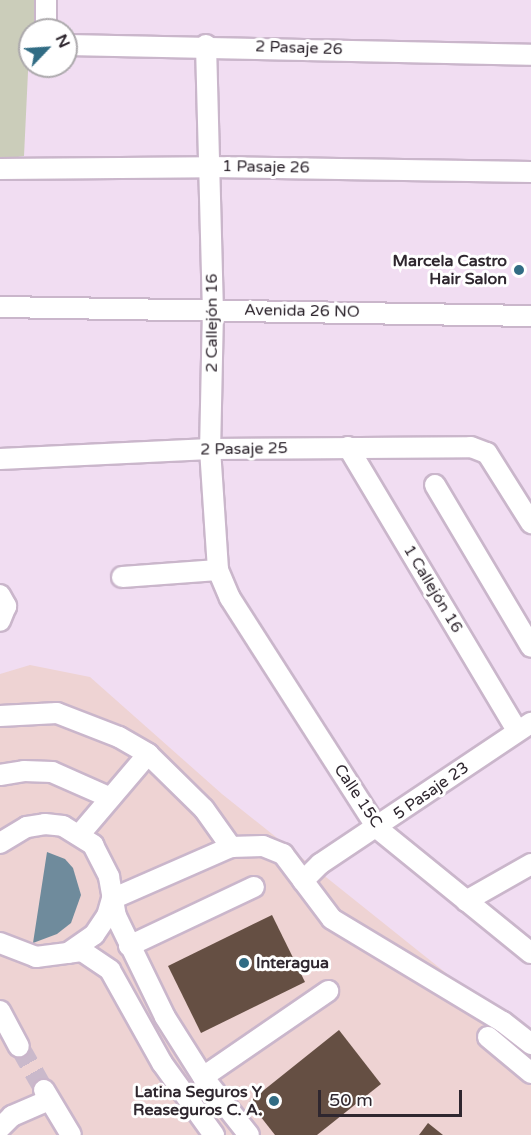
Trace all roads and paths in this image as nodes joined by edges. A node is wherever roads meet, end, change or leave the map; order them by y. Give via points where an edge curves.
1 (46, 0) edge
2 (46, 18) edge
3 (78, 45) edge
4 (206, 45) junction
5 (531, 55) edge
6 (210, 167) junction
7 (0, 169) edge
8 (531, 172) edge
9 (0, 307) edge
10 (213, 310) junction
11 (531, 316) edge
12 (348, 447) junction
13 (210, 449) junction
14 (0, 459) edge
15 (435, 485) dead end
16 (531, 523) edge
17 (218, 570) junction
18 (122, 577) dead end
19 (0, 595) edge
20 (230, 598) joint
21 (0, 621) edge
22 (531, 647) edge
23 (0, 716) edge
24 (524, 727) edge
25 (148, 754) junction
26 (0, 775) edge
27 (111, 798) junction
28 (377, 828) junction
29 (80, 834) junction
30 (0, 843) edge
31 (231, 847) junction
32 (531, 864) edge
33 (303, 881) junction
34 (254, 887) dead end
35 (111, 898) junction
36 (466, 901) junction
37 (1, 945) edge
38 (129, 946) junction
39 (68, 953) junction
40 (531, 953) edge
41 (328, 991) dead end
42 (0, 1011) edge
43 (488, 1037) dead end
44 (531, 1044) edge
45 (19, 1046) tunnel mouth
46 (531, 1073) edge
47 (203, 1077) junction
48 (0, 1128) edge
49 (71, 1135) edge
50 (214, 1135) edge
51 (249, 1135) edge

1 - 2 street
3 - 4 street, 2 Pasaje 26
4 - 5 street, 2 Pasaje 26
4 - 6 street, 2 Callejón 16
6 - 7 street, 1 Pasaje 26
6 - 8 street, 1 Pasaje 26
6 - 10 street, 2 Callejón 16
9 - 10 street, Avenida 26 NO
10 - 11 street, Avenida 26 NO
10 - 13 street, 2 Callejón 16
12 - 13 street, 2 Pasaje 25
12 - 16 street, 2 Pasaje 25 via 471,447 488,453
12 - 24 street, 1 Callejón 16
13 - 14 street, 2 Pasaje 25
13 - 17 street, 2 Callejón 16
15 - 22 street
17 - 18 street
17 - 20 street, 2 Callejón 16
19 - 21 street via 6,606
20 - 28 street, Calle 15C
23 - 25 street via 57,713 119,737
24 - 28 street, 5 Pasaje 23
25 - 27 street
25 - 31 street via 204,809
26 - 27 street via 52,772
27 - 29 street
28 - 33 street, 5 Pasaje 23 via 320,864
28 - 36 street, Calle 15C
29 - 30 street via 45,824 27,827
29 - 35 street via 103,860
31 - 33 street via 272,848 283,854
31 - 35 street
32 - 36 street
33 - 44 street via 320,908 345,929 503,1022
34 - 38 street
35 - 38 street
35 - 39 street via 107,916 94,935
36 - 40 street, Calle 15C
37 - 39 street via 36,957
38 - 47 street via 165,1017
39 - 50 street via 82,951 110,970 162,1063
41 - 47 street
42 - 45 street
43 - 46 street
47 - 51 street
48 - 49 street via 46,1095

